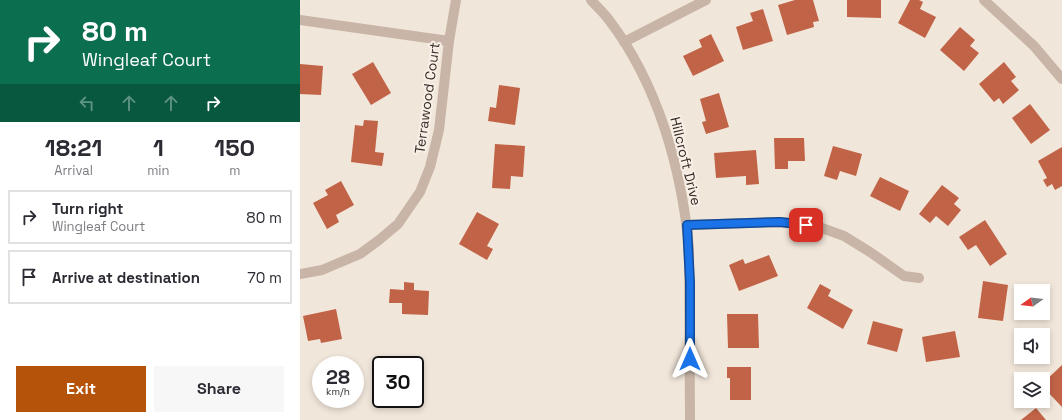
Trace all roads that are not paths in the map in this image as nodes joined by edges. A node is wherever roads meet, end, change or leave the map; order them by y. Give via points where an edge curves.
1 (456, 0) edge
2 (591, 0) edge
3 (706, 0) edge
4 (984, 0) edge
5 (300, 20) edge
6 (449, 42) junction
7 (624, 42) junction
8 (1062, 79) edge
9 (687, 225) junction
10 (300, 274) edge
11 (919, 278) dead end
12 (690, 420) edge

1 - 6 street, Terrawood Court
2 - 7 street, Hillcroft Drive
3 - 7 street
4 - 8 street via 1034,46
5 - 6 street
6 - 10 street, Terrawood Court via 439,130 430,167 410,209 398,224 360,254 322,270
7 - 9 street, Hillcroft Drive via 656,103 678,177
9 - 11 street via 780,222 819,227 844,236 904,276
9 - 12 street, Hillcroft Drive via 690,282

